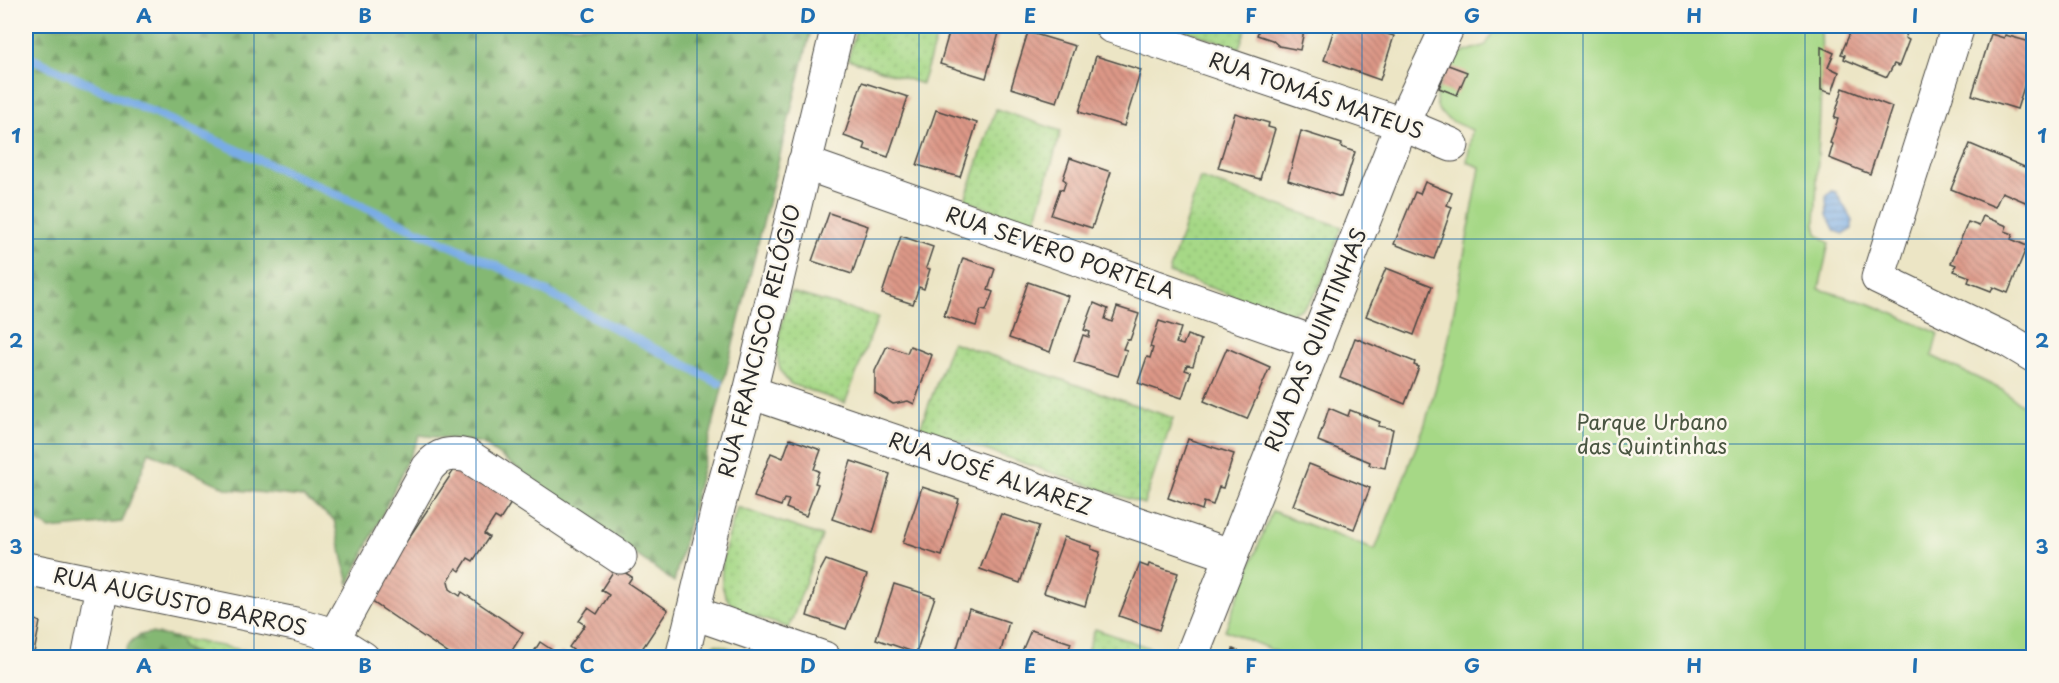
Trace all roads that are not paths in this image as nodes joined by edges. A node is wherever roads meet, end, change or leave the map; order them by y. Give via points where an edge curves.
1 (838, 26) edge
2 (1111, 26) edge
3 (1448, 26) edge
4 (1958, 26) edge
5 (1402, 124) junction
6 (1452, 145) dead end
7 (804, 163) junction
8 (1316, 343) junction
9 (2034, 356) edge
10 (750, 392) junction
11 (1230, 555) junction
12 (620, 557) dead end
13 (26, 570) edge
14 (102, 586) junction
15 (694, 613) junction
16 (333, 639) junction
17 (88, 657) edge
18 (363, 657) edge
19 (682, 657) edge
20 (824, 657) edge
21 (1191, 657) edge

1 - 7 street, RUA FRANCISCO RELÓGIO
2 - 5 street, RUA TOMÁS MATEUS
3 - 5 street, RUA DAS QUINTINHAS
4 - 9 street via 1878,278
5 - 6 street, RUA TOMÁS MATEUS
5 - 8 street, RUA DAS QUINTINHAS
7 - 8 street, RUA SEVERO PORTELA
7 - 10 street, RUA FRANCISCO RELÓGIO
8 - 11 street, RUA DAS QUINTINHAS
10 - 11 street, RUA JOSÉ ALVAREZ
10 - 15 street, RUA FRANCISCO RELÓGIO
11 - 21 street, RUA DAS QUINTINHAS
12 - 16 street via 468,456 445,455 428,468
13 - 14 street, RUA AUGUSTO BARROS
14 - 16 street, RUA AUGUSTO BARROS via 295,624
14 - 17 street
15 - 19 street, RUA FRANCISCO RELÓGIO
15 - 20 street
16 - 18 street, RUA AUGUSTO BARROS

